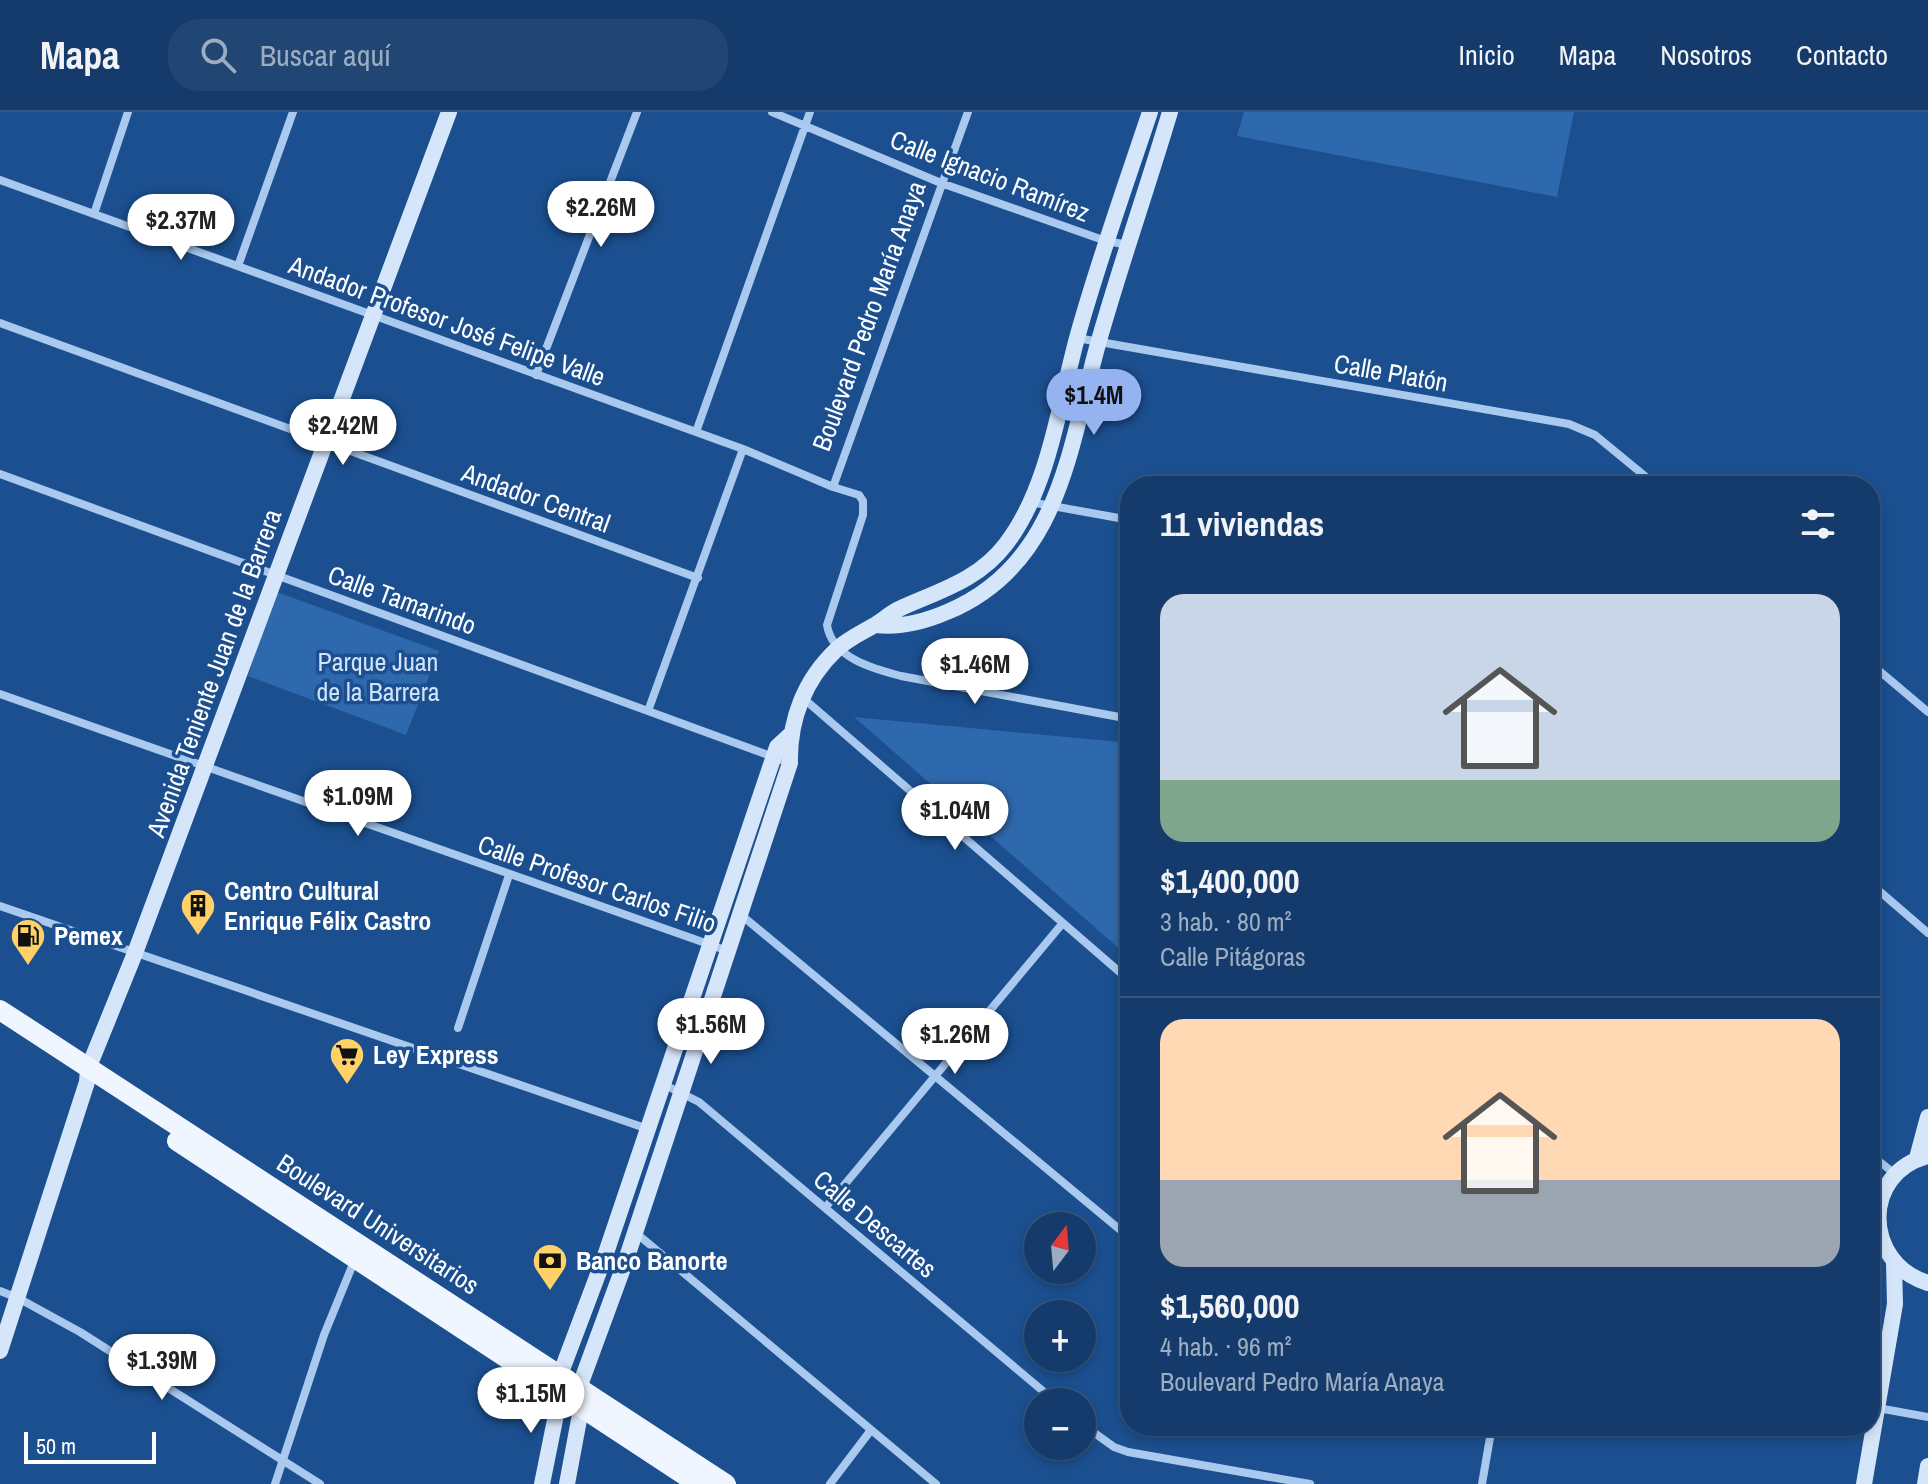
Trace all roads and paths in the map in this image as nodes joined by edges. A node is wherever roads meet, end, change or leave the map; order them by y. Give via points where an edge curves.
1 (128, 112) edge
2 (293, 112) edge
3 (449, 112) edge
4 (637, 112) edge
5 (772, 112) edge
6 (810, 112) edge
7 (968, 112) edge
8 (1150, 112) edge
9 (1170, 112) edge
10 (806, 125) junction
11 (0, 180) edge
12 (941, 183) junction
13 (94, 214) junction
14 (1106, 241) junction
15 (1129, 245) junction
16 (238, 266) junction
17 (373, 315) junction
18 (0, 323) edge
19 (1077, 338) junction
20 (1098, 343) junction
21 (536, 375) junction
22 (696, 432) junction
23 (325, 444) junction
24 (743, 449) junction
25 (0, 474) edge
26 (1645, 476) edge
27 (833, 487) junction
28 (1030, 502) junction
29 (1051, 506) junction
30 (1120, 518) edge
31 (276, 575) junction
32 (698, 578) junction
33 (876, 625) junction
34 (838, 648) junction
35 (1880, 671) edge
36 (0, 694) edge
37 (802, 698) junction
38 (648, 711) junction
39 (1928, 712) edge
40 (1120, 717) edge
41 (790, 735) junction
42 (774, 757) junction
43 (790, 763) junction
44 (205, 767) junction
45 (509, 875) junction
46 (1880, 892) edge
47 (0, 906) edge
48 (740, 914) junction
49 (1062, 924) junction
50 (1928, 933) edge
51 (710, 944) junction
52 (728, 951) junction
53 (135, 953) junction
54 (1120, 973) edge
55 (0, 1010) edge
56 (0, 1024) edge
57 (458, 1028) dead end
58 (88, 1076) junction
59 (934, 1077) junction
60 (663, 1084) junction
61 (681, 1094) junction
62 (1928, 1117) edge
63 (648, 1129) junction
64 (1922, 1157) edge
65 (1880, 1162) edge
66 (1895, 1174) junction
67 (1880, 1199) edge
68 (825, 1208) junction
69 (1120, 1230) edge
70 (635, 1232) junction
71 (1880, 1235) edge
72 (355, 1258) junction
73 (1894, 1263) junction
74 (1928, 1283) edge
75 (0, 1291) edge
76 (18, 1298) junction
77 (0, 1351) edge
78 (1880, 1378) edge
79 (566, 1386) junction
80 (1039, 1388) edge
81 (581, 1409) junction
82 (1880, 1409) edge
83 (1928, 1417) edge
84 (871, 1430) junction
85 (1096, 1434) edge
86 (1490, 1436) edge
87 (1870, 1436) edge
88 (283, 1460) junction
89 (1928, 1466) edge
90 (275, 1484) edge
91 (320, 1484) edge
92 (542, 1484) edge
93 (567, 1484) edge
94 (698, 1484) edge
95 (726, 1484) edge
96 (830, 1484) edge
97 (936, 1484) edge
98 (1310, 1484) edge
99 (1482, 1484) edge
100 (1864, 1484) edge
101 (1925, 1484) edge

1 - 13 street
2 - 16 street
3 - 17 street, Avenida Teniente Juan de la Barrera
4 - 21 street
5 - 10 street, Calle Ignacio Ramírez
6 - 10 street
7 - 12 street, Boulevard Pedro María Anaya
8 - 14 street
9 - 15 street
10 - 12 street, Calle Ignacio Ramírez
10 - 22 street
11 - 13 street, Andador Profesor José Felipe Valle
12 - 14 street, Calle Ignacio Ramírez
12 - 27 street, Boulevard Pedro María Anaya
13 - 16 street, Andador Profesor José Felipe Valle
14 - 15 street, Calle Ignacio Ramírez
14 - 19 street
15 - 20 street
16 - 17 street, Andador Profesor José Felipe Valle
17 - 21 street, Andador Profesor José Felipe Valle
17 - 23 street, Avenida Teniente Juan de la Barrera
18 - 23 street, Andador Central
19 - 20 street, Calle Platón
19 - 28 street
20 - 26 street, Calle Platón via 1569,424 1595,435
20 - 29 street
21 - 22 street, Andador Profesor José Felipe Valle
22 - 24 street, Andador Profesor José Felipe Valle
23 - 31 street, Avenida Teniente Juan de la Barrera
23 - 32 street, Andador Central
24 - 27 street, Andador Profesor José Felipe Valle
24 - 32 street
25 - 31 street, Calle Tamarindo
27 - 34 street, Boulevard Pedro María Anaya via 859,495 864,508 827,625
28 - 29 street
28 - 33 street via 1007,544 976,573
29 - 30 street
29 - 33 street via 1023,556 985,593 934,618
31 - 38 street, Calle Tamarindo
31 - 44 street, Avenida Teniente Juan de la Barrera
32 - 38 street
33 - 34 street
34 - 37 street
34 - 40 street via 901,676
35 - 39 street
36 - 44 street, Calle Profesor Carlos Filio
37 - 41 street
37 - 49 street
38 - 42 street, Calle Tamarindo
41 - 42 street
41 - 43 street
42 - 43 street, Calle Tamarindo
42 - 51 street
43 - 48 street
44 - 45 street, Calle Profesor Carlos Filio
44 - 53 street, Avenida Teniente Juan de la Barrera
45 - 51 street, Calle Profesor Carlos Filio
45 - 57 street
46 - 50 street
47 - 53 street
48 - 52 street
48 - 59 street
49 - 54 street
49 - 59 street
51 - 52 street, Calle Profesor Carlos Filio
51 - 60 street
52 - 61 street
53 - 58 street, Avenida Teniente Juan de la Barrera
53 - 63 street
55 - 58 main road, Boulevard Universitarios
56 - 58 main road, Boulevard Universitarios
58 - 72 main road, Boulevard Universitarios
58 - 76 street, Avenida Teniente Juan de la Barrera
58 - 79 main road, Boulevard Universitarios
59 - 68 street
59 - 69 street
60 - 61 street, Calle Descartes
60 - 63 street
61 - 68 street, Calle Descartes via 699,1102
61 - 70 street
62 - 64 street
63 - 79 street
64 - 66 street
65 - 66 street
66 - 67 street
68 - 80 street, Calle Descartes
70 - 79 street
70 - 84 street
71 - 73 street
72 - 79 main road, Boulevard Universitarios
72 - 88 street
73 - 74 street
73 - 78 street via 1895,1304
75 - 76 street
76 - 77 street, Avenida Teniente Juan de la Barrera
76 - 88 street
79 - 81 main road, Boulevard Universitarios
79 - 92 street
79 - 95 main road, Boulevard Universitarios
81 - 93 street
81 - 94 main road, Boulevard Universitarios
82 - 83 street
84 - 96 street
84 - 97 street
85 - 98 street via 1128,1452
86 - 99 street
87 - 100 street
88 - 90 street
88 - 91 street
89 - 101 street

